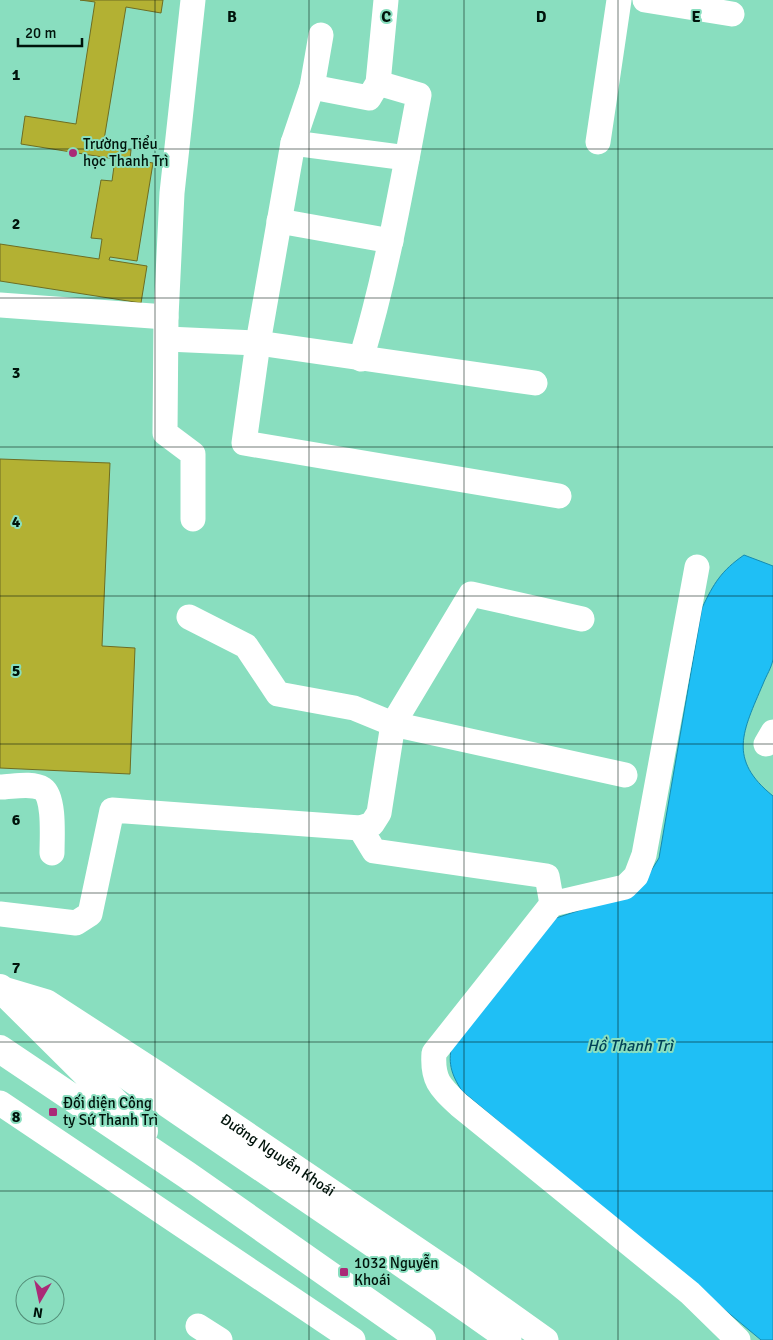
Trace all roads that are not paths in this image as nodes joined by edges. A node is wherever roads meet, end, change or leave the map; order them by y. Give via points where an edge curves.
1 (194, 0) edge
2 (386, 0) edge
3 (619, 0) edge
4 (645, 0) edge
5 (698, 4) edge
6 (732, 14) dead end
7 (321, 35) dead end
8 (378, 83) junction
9 (312, 87) junction
10 (598, 142) dead end
11 (293, 143) junction
12 (407, 158) junction
13 (280, 221) junction
14 (391, 241) junction
15 (0, 305) edge
16 (167, 328) junction
17 (258, 343) junction
18 (361, 359) junction
19 (535, 383) dead end
20 (559, 496) dead end
21 (193, 519) dead end
22 (697, 567) dead end
23 (189, 617) dead end
24 (582, 619) dead end
25 (393, 724) junction
26 (625, 775) dead end
27 (0, 787) edge
28 (360, 828) junction
29 (52, 853) dead end
30 (552, 904) junction
31 (0, 914) edge
32 (0, 988) edge
33 (0, 1049) edge
34 (0, 1103) edge
35 (187, 1175) junction
36 (198, 1326) dead end
37 (220, 1340) edge
38 (353, 1340) edge
39 (422, 1340) edge
40 (509, 1340) edge
41 (546, 1340) edge
42 (738, 1340) edge

1 - 16 street via 172,193
2 - 8 street
3 - 10 street
4 - 5 street
5 - 6 street
7 - 9 street
8 - 9 street via 368,98
8 - 12 street via 419,95
9 - 11 street
11 - 12 street
11 - 13 street
12 - 14 street
13 - 14 street
13 - 17 street
14 - 18 street
15 - 16 street
16 - 17 street
16 - 21 street via 164,433 192,454
17 - 18 street
17 - 20 street via 244,443
18 - 19 street
22 - 30 street via 644,855 636,876 625,887
23 - 25 street via 246,646 278,694 354,708
24 - 25 street via 471,594
25 - 26 street
25 - 28 street via 380,813 372,824
27 - 29 street via 34,786 47,793 51,801
28 - 30 street via 374,851 547,876
28 - 31 street via 112,810 90,914 76,924
30 - 42 street via 434,1053 432,1070 440,1086 458,1105 690,1293
32 - 35 main road
32 - 40 street, Đường Nguyễn Khoái
32 - 41 street, Đường Nguyễn Khoái via 54,1007 207,1107
33 - 35 main road
34 - 38 street
35 - 39 main road
36 - 37 street

